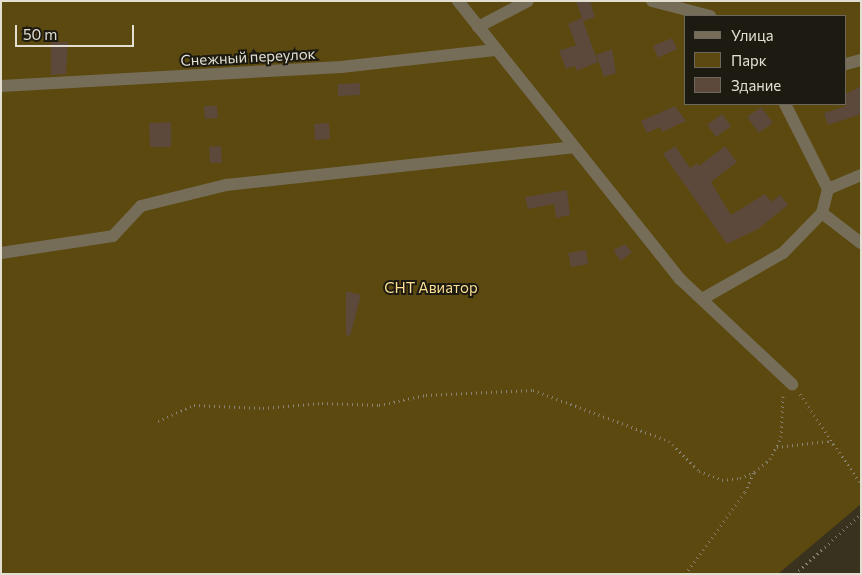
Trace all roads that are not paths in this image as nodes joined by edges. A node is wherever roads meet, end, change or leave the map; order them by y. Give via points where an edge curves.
1 (458, 1) edge
2 (528, 1) edge
3 (652, 1) edge
4 (706, 15) edge
5 (478, 27) junction
6 (495, 50) junction
7 (861, 60) edge
8 (847, 64) edge
9 (1, 86) edge
10 (786, 105) edge
11 (573, 147) junction
12 (861, 175) edge
13 (828, 188) junction
14 (822, 213) junction
15 (861, 243) edge
16 (1, 253) edge
17 (702, 299) junction
18 (788, 380) road end

1 - 5 lane
2 - 5 lane
3 - 4 lane
5 - 6 lane
6 - 9 lane, Снежный переулок via 341,67
6 - 11 lane
7 - 8 lane
10 - 13 lane
11 - 16 lane via 226,185 141,206 113,236
11 - 17 lane via 680,279
12 - 13 lane
13 - 14 lane
14 - 15 lane
14 - 17 lane via 783,253
17 - 18 lane

